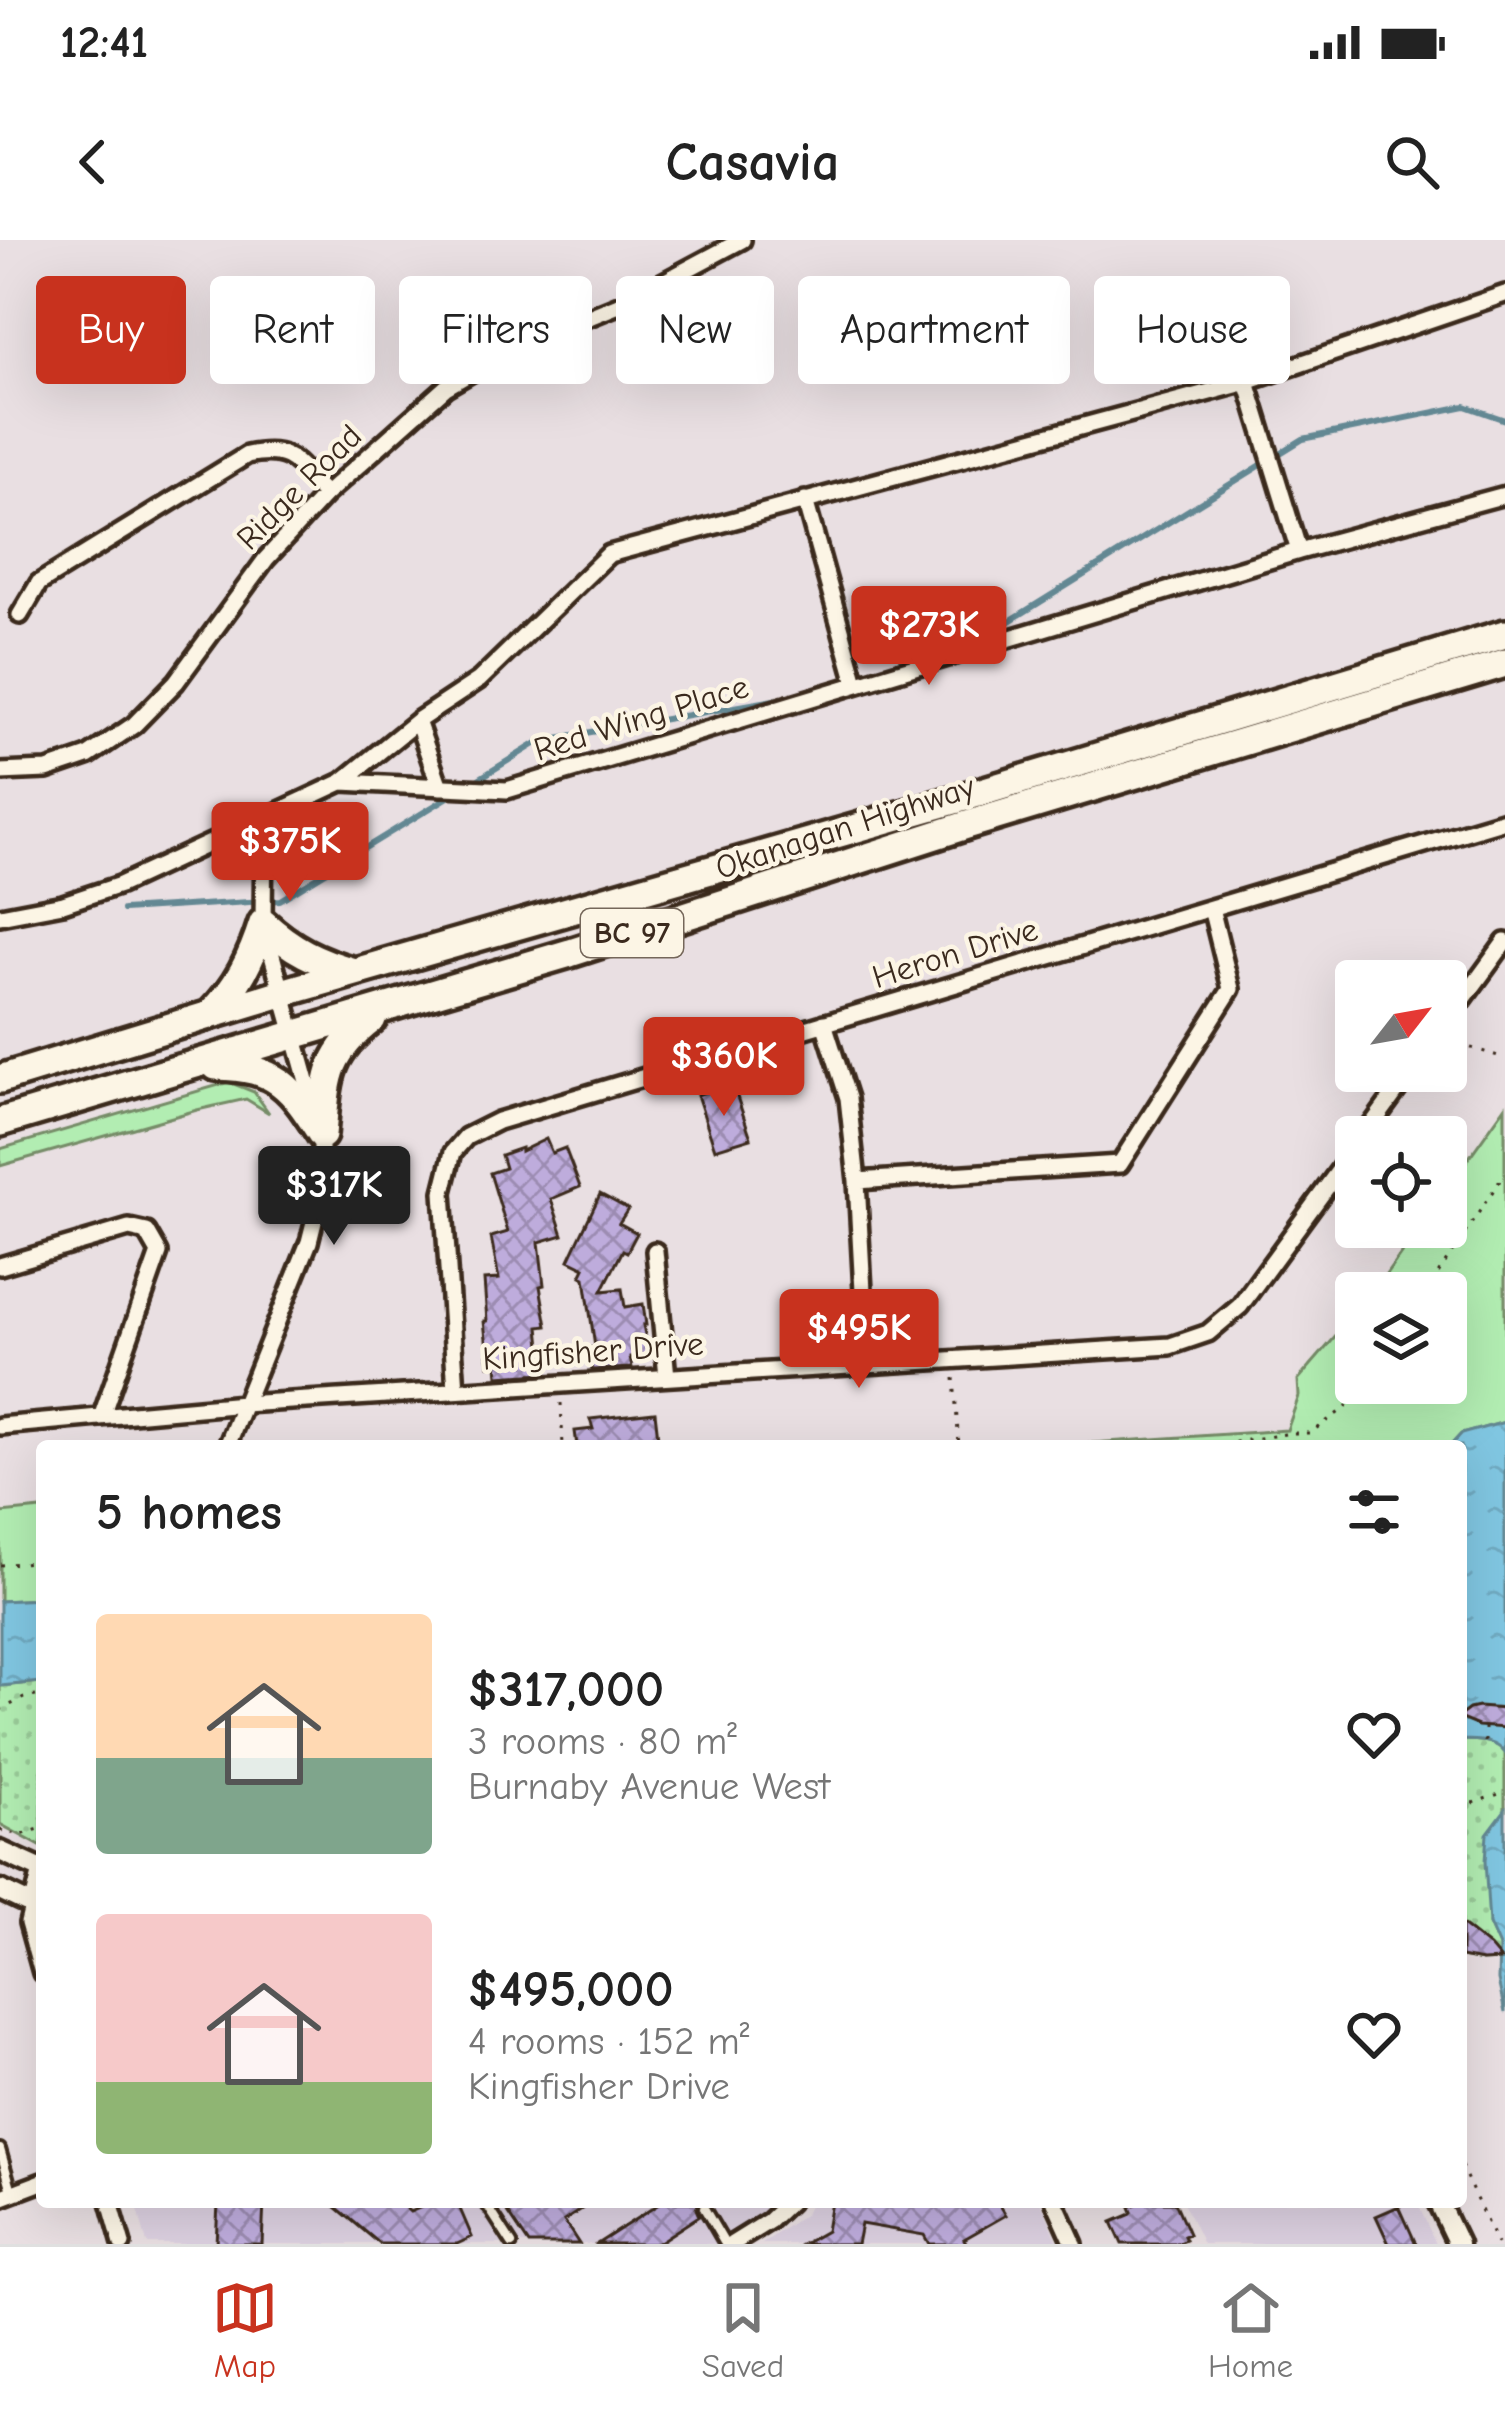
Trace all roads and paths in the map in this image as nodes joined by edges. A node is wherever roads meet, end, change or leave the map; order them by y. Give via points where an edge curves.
1 (742, 240) edge
2 (1505, 294) edge
3 (1290, 367) edge
4 (1240, 384) edge
5 (1248, 384) edge
6 (1505, 495) edge
7 (325, 496) junction
8 (805, 500) junction
9 (1299, 551) junction
10 (20, 615) dead end
11 (1505, 634) edge
12 (1505, 663) edge
13 (856, 683) junction
14 (418, 721) junction
15 (0, 772) edge
16 (342, 782) junction
17 (440, 787) junction
18 (264, 820) junction
19 (1505, 820) edge
20 (1210, 908) junction
21 (0, 916) edge
22 (263, 922) junction
23 (1505, 942) edge
24 (354, 972) junction
25 (282, 993) junction
26 (1467, 994) edge
27 (384, 1009) junction
28 (210, 1015) junction
29 (824, 1023) junction
30 (295, 1036) junction
31 (1467, 1046) edge
32 (1505, 1058) edge
33 (194, 1066) junction
34 (0, 1079) edge
35 (0, 1122) edge
36 (322, 1135) junction
37 (1505, 1173) edge
38 (1335, 1176) edge
39 (857, 1180) junction
40 (655, 1251) dead end
41 (0, 1266) edge
42 (1438, 1272) edge
43 (953, 1358) junction
44 (867, 1365) junction
45 (668, 1377) junction
46 (560, 1384) junction
47 (455, 1390) junction
48 (243, 1404) junction
49 (1348, 1404) edge
50 (102, 1415) junction
51 (0, 1426) edge
52 (228, 1440) edge
53 (563, 1440) edge
54 (959, 1440) edge
55 (1248, 1440) edge
56 (36, 1562) edge
57 (0, 1565) edge
58 (36, 1696) edge
59 (0, 1710) edge
60 (1485, 1726) dead end
61 (1484, 1742) dead end
62 (1505, 1792) edge
63 (1467, 1805) edge
64 (0, 1829) edge
65 (36, 1830) edge
66 (0, 1851) edge
67 (36, 1867) edge
68 (0, 1891) edge
69 (36, 1907) edge
70 (36, 1911) edge
71 (36, 1951) edge
72 (0, 2149) edge
73 (1467, 2179) edge
74 (36, 2184) edge
75 (6, 2195) edge
76 (112, 2208) edge
77 (489, 2208) edge
78 (704, 2208) dead end
79 (783, 2208) edge
80 (1058, 2208) edge
81 (1441, 2208) edge
82 (122, 2244) edge
83 (512, 2244) edge
84 (729, 2244) edge
85 (1074, 2244) edge
86 (1458, 2244) edge
87 (1497, 2244) edge

1 - 7 street, Ridge Road via 446,387
2 - 3 street
4 - 8 street
5 - 9 street
6 - 9 street, Red Wing Place
7 - 10 street via 291,458 271,449 247,454 39,583
7 - 15 street, Ridge Road via 134,725 88,757
8 - 13 street
8 - 14 street via 609,554 479,680
9 - 13 street, Red Wing Place
11 - 24 highway, Okanagan Highway / BC 97
12 - 27 highway, Okanagan Highway / BC 97
13 - 17 street, Red Wing Place via 507,790
14 - 16 street
14 - 17 street
16 - 17 street, Red Wing Place
16 - 18 street
18 - 21 street via 120,885
18 - 22 street
19 - 20 street, Heron Drive
20 - 29 street, Heron Drive
20 - 39 street via 1231,989 1120,1164
22 - 24 highway via 305,956
22 - 25 street
22 - 28 highway via 243,976
23 - 26 street
24 - 25 highway, Okanagan Highway / BC 97
25 - 28 highway, Okanagan Highway / BC 97
25 - 30 street
27 - 30 highway, Okanagan Highway / BC 97
27 - 36 highway via 334,1058
28 - 34 highway, Okanagan Highway / BC 97
29 - 39 street via 848,1098
29 - 47 street, Heron Drive via 466,1137 453,1152 443,1192
30 - 33 highway, Okanagan Highway / BC 97
30 - 36 street
31 - 32 path
33 - 35 highway, Okanagan Highway / BC 97
33 - 36 highway via 272,1076
36 - 48 street via 321,1194 309,1242
37 - 42 path
38 - 43 street, Kingfisher Drive via 1240,1306 1208,1333 1170,1346
39 - 44 street
40 - 45 street
41 - 50 street via 129,1228 147,1232 159,1253
43 - 44 street, Kingfisher Drive
43 - 54 path
44 - 45 street, Kingfisher Drive
45 - 46 street, Kingfisher Drive
46 - 47 street, Kingfisher Drive
46 - 53 path
47 - 48 street, Kingfisher Drive
48 - 50 street, Kingfisher Drive
48 - 52 street
49 - 55 path via 1310,1433
50 - 51 street, Kingfisher Drive
56 - 57 path
58 - 59 path
60 - 61 path
62 - 63 path
64 - 65 path
66 - 67 street
68 - 69 street
70 - 71 street via 28,1923
72 - 75 lane
73 - 87 path
74 - 75 street
76 - 82 street
77 - 83 lane
78 - 84 lane
79 - 84 street
80 - 85 street
81 - 86 street

